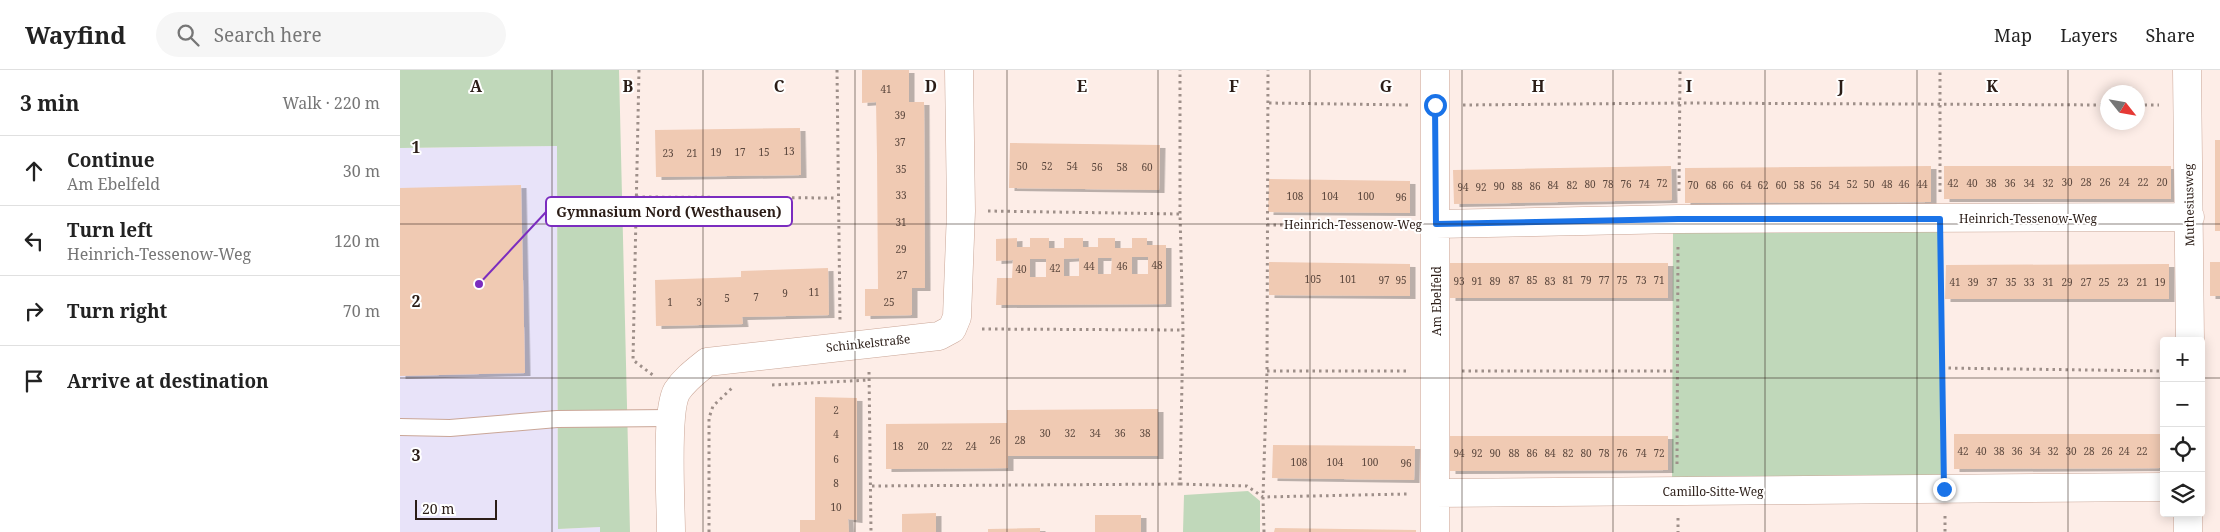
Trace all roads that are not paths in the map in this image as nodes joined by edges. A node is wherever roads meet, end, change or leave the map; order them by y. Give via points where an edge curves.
1 (959, 70) edge
2 (1435, 70) edge
3 (2187, 70) edge
4 (2190, 217) junction
5 (1436, 224) junction
6 (2190, 337) edge
7 (673, 406) junction
8 (400, 427) edge
9 (2160, 487) edge
10 (1435, 493) junction
11 (2188, 517) edge
12 (671, 532) edge
13 (1435, 532) edge
14 (2188, 532) edge

1 - 7 street, Schinkelstraße via 961,211 957,317 952,329 938,336 707,362 690,376
2 - 5 street, Am Ebelfeld
3 - 4 street, Muthesiusweg
4 - 5 street, Heinrich-Tessenow-Weg via 1678,219
4 - 6 street, Muthesiusweg
5 - 10 street, Am Ebelfeld
7 - 8 lane via 450,428
7 - 12 street
9 - 10 street, Camillo-Sitte-Weg
10 - 13 street, Am Ebelfeld
11 - 14 street

